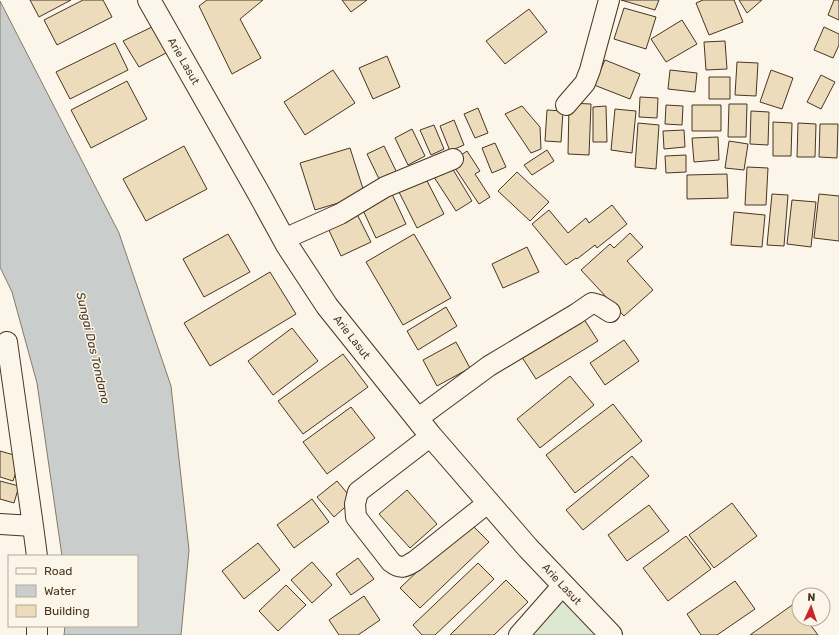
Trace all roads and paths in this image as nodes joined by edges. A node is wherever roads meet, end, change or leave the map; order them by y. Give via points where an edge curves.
1 (149, 0) edge
2 (609, 0) edge
3 (566, 105) dead end
4 (453, 159) dead end
5 (284, 239) junction
6 (610, 312) dead end
7 (7, 342) dead end
8 (417, 419) junction
9 (431, 436) junction
10 (489, 502) junction
11 (0, 524) edge
12 (33, 526) junction
13 (37, 555) edge
14 (563, 585) junction
15 (519, 635) edge
16 (611, 635) edge

1 - 5 main road, Arie Lasut
2 - 3 street via 585,83
4 - 5 street via 385,187 340,214
5 - 8 main road, Arie Lasut via 327,306
6 - 8 street via 599,304 592,303 489,366
7 - 12 street
8 - 9 main road, Arie Lasut
9 - 10 main road, Arie Lasut
9 - 10 street via 358,492 355,504 356,517 391,562 397,567 405,567 415,561
10 - 14 main road, Arie Lasut
11 - 12 street
12 - 13 street
14 - 15 street
14 - 16 main road, Arie Lasut

